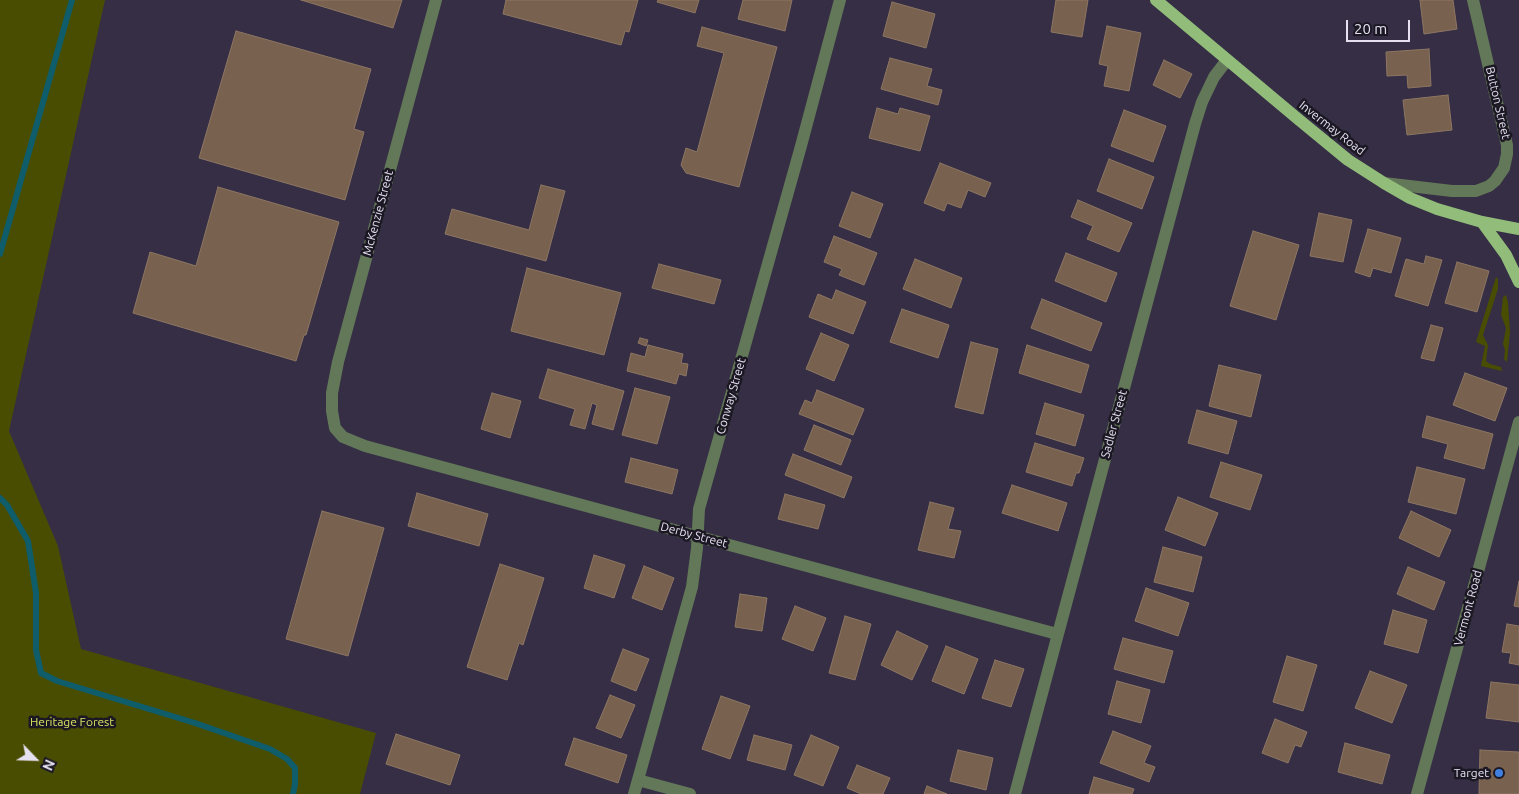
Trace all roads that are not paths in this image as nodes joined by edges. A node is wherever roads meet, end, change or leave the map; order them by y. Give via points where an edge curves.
1 (436, 0) edge
2 (840, 0) edge
3 (1156, 0) edge
4 (1474, 0) edge
5 (1228, 60) junction
6 (1384, 183) junction
7 (1482, 222) junction
8 (1519, 229) edge
9 (1519, 282) edge
10 (1519, 422) edge
11 (335, 428) joint
12 (698, 535) junction
13 (1057, 634) junction
14 (638, 780) junction
15 (634, 794) edge
16 (690, 794) edge
17 (1015, 794) edge
18 (1417, 794) edge

1 - 11 street, McKenzie Street via 338,362 332,393
2 - 12 street, Conway Street via 699,509
3 - 5 main road, Invermay Road
4 - 6 street, Button Street via 1508,145 1500,175 1489,186 1467,192
5 - 6 main road, Invermay Road via 1348,160
5 - 13 street, Sadler Street via 1214,78 1195,124
6 - 7 main road, Invermay Road via 1419,202
7 - 8 main road, Invermay Road
7 - 9 main road via 1506,255
10 - 18 street, Vermont Road
11 - 12 street, Derby Street via 342,437 365,446
12 - 13 street, Derby Street
12 - 14 street, Conway Street via 692,587
13 - 17 street, Sadler Street
14 - 15 street, Conway Street
14 - 16 street

